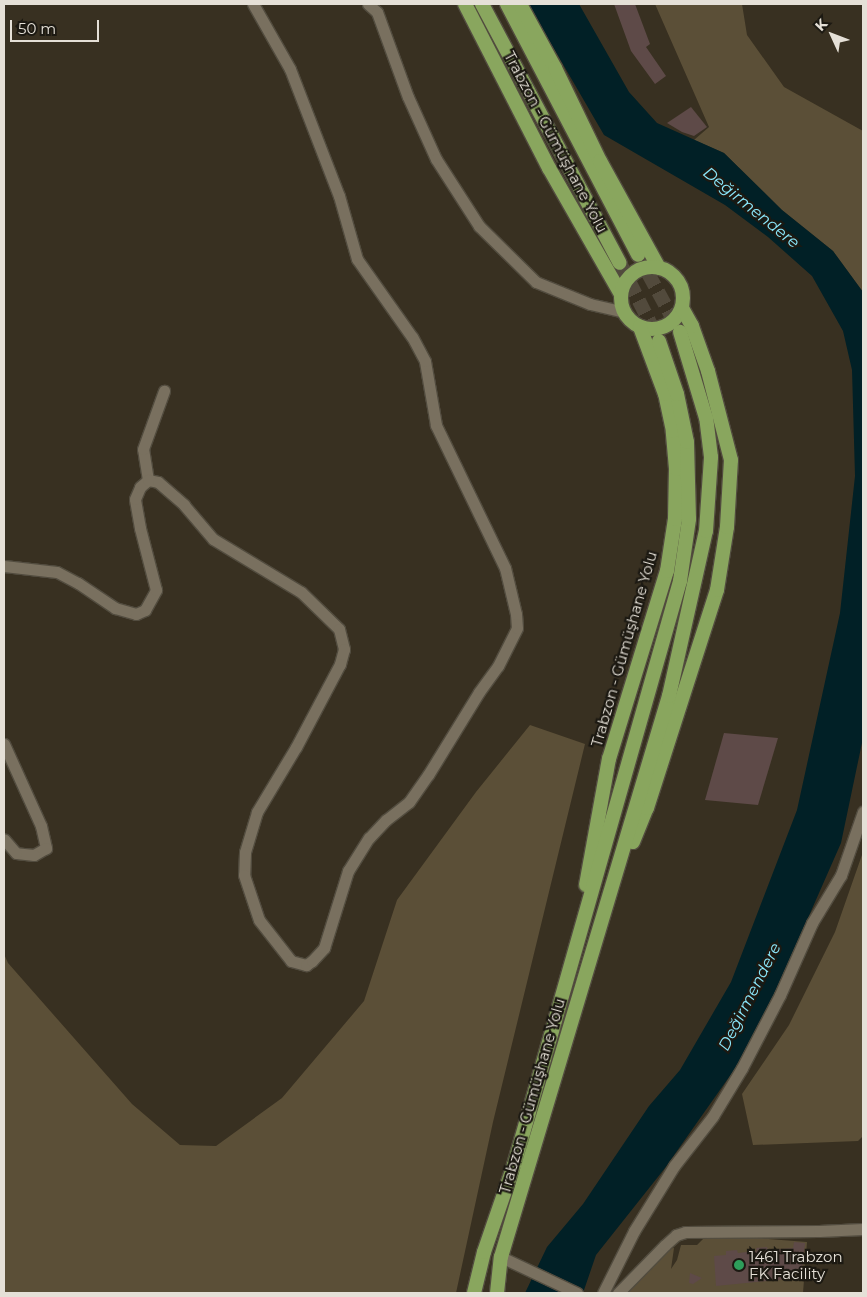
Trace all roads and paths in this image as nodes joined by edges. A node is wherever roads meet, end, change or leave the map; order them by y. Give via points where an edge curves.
1 (253, 4) edge
2 (368, 4) edge
3 (465, 4) edge
4 (482, 4) edge
5 (506, 4) edge
6 (520, 4) edge
7 (638, 255) tunnel mouth
8 (620, 263) tunnel mouth
9 (659, 268) junction
10 (621, 294) junction
11 (682, 308) junction
12 (624, 312) junction
13 (640, 327) junction
14 (680, 332) tunnel mouth
15 (659, 341) tunnel mouth
16 (164, 391) dead end
17 (148, 480) junction
18 (4, 566) edge
19 (4, 744) edge
20 (863, 812) edge
21 (4, 839) edge
22 (604, 910) junction
23 (575, 952) junction
24 (863, 1229) edge
25 (507, 1260) junction
26 (474, 1293) edge
27 (497, 1293) edge
28 (576, 1293) edge
29 (604, 1293) edge
30 (618, 1293) edge

1 - 17 street via 290,70 339,196 357,259 425,361 436,425 506,568 517,621 514,639 428,775 409,802 369,838 348,872 324,948 306,965 291,961 258,920 244,875 245,852 257,812 340,664 344,649 338,629 302,592 214,539 184,505 158,482
2 - 12 street via 377,12 408,97 436,159 479,226 536,282 590,304
3 - 10 highway, Trabzon - Gümüşhane Yolu via 549,168
4 - 8 highway, Trabzon - Gümüşhane Yolu
5 - 7 highway, Trabzon - Gümüşhane Yolu
6 - 9 highway, Trabzon - Gümüşhane Yolu
9 - 10 highway via 651,267 634,273
9 - 11 highway, Trabzon - Gümüşhane Yolu via 680,283 684,299
10 - 12 highway, Trabzon - Gümüşhane Yolu
11 - 13 highway via 665,327 648,330
11 - 22 highway, Trabzon - Gümüşhane Yolu via 708,371 731,460 727,527 717,590 686,689 647,808
12 - 13 highway, Trabzon - Gümüşhane Yolu
13 - 23 highway, Trabzon - Gümüşhane Yolu via 665,394 673,431 676,469 674,520 667,571 609,759
14 - 22 highway, Trabzon - Gümüşhane Yolu via 706,418 711,458 706,531 669,696
15 - 23 highway, Trabzon - Gümüşhane Yolu via 677,394 686,442 689,480 680,581
16 - 17 street via 143,449
17 - 18 street via 140,487 135,499 156,590 145,610 136,614 115,608 58,572
19 - 21 street via 41,826 46,848 34,855 16,853
20 - 29 street via 841,875 812,924 742,1068 713,1116 674,1166 634,1231
22 - 25 highway, Trabzon - Gümüşhane Yolu
23 - 26 highway, Trabzon - Gümüşhane Yolu
24 - 30 street via 685,1232 665,1244
25 - 27 highway, Trabzon - Gümüşhane Yolu
25 - 28 street

